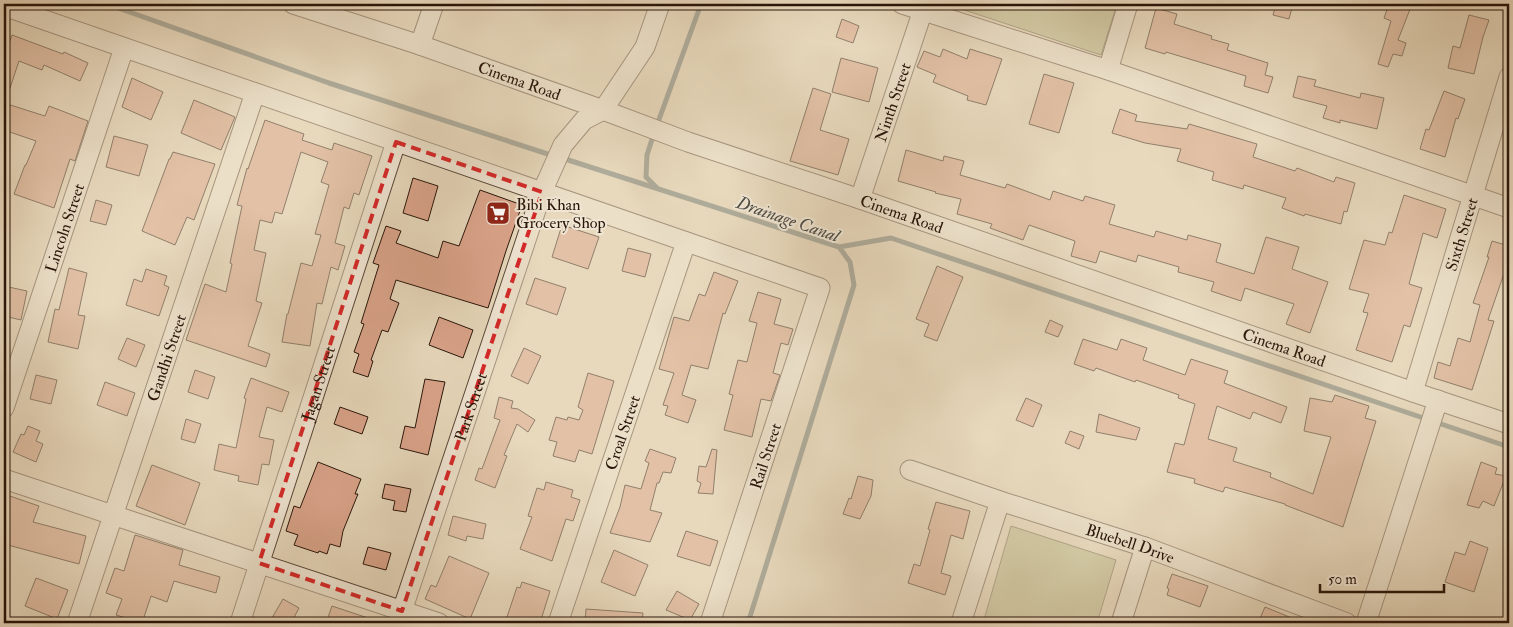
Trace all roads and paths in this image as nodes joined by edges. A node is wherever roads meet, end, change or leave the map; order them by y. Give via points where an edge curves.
1 (293, 4) edge
2 (434, 4) edge
3 (660, 4) edge
4 (902, 4) edge
5 (1128, 4) edge
6 (4, 6) edge
7 (924, 7) edge
8 (420, 45) junction
9 (124, 48) junction
10 (1108, 70) junction
11 (1509, 77) edge
12 (255, 93) junction
13 (603, 110) junction
14 (396, 142) junction
15 (542, 192) junction
16 (1473, 196) junction
17 (860, 199) junction
18 (1509, 208) edge
19 (686, 242) junction
20 (1413, 392) junction
21 (1438, 400) junction
22 (4, 408) edge
23 (1509, 424) edge
24 (910, 470) dead end
25 (4, 479) edge
26 (1000, 501) junction
27 (113, 515) junction
28 (1145, 547) junction
29 (259, 563) junction
30 (400, 617) edge
31 (1338, 622) edge
32 (77, 623) edge
33 (240, 623) edge
34 (439, 623) edge
35 (558, 623) edge
36 (710, 623) edge
37 (961, 623) edge
38 (1121, 623) edge
39 (1366, 623) edge

1 - 8 street, Cinema Road
2 - 8 street
3 - 13 street via 645,47
4 - 7 street
5 - 10 street
6 - 9 street
7 - 10 street
7 - 17 street, Ninth Street
8 - 13 street, Cinema Road
9 - 12 street
9 - 22 street, Lincoln Street
10 - 16 street
11 - 16 street, Sixth Street
12 - 14 street
12 - 27 street, Gandhi Street
13 - 15 street, Park Street via 584,120 563,145
13 - 17 street, Cinema Road
14 - 15 street
14 - 29 street, Jagan Street
15 - 19 street
15 - 30 street, Park Street
16 - 18 street
16 - 20 street, Sixth Street
17 - 20 street, Cinema Road
19 - 35 street, Croal Street
19 - 36 street, Rail Street via 820,288
20 - 21 street, Cinema Road
21 - 23 street, Cinema Road
21 - 39 street
24 - 26 street, Bluebell Drive
25 - 27 street
26 - 28 street, Bluebell Drive
26 - 37 street
27 - 29 street
27 - 32 street, Gandhi Street
28 - 31 street, Bluebell Drive
28 - 38 street
29 - 30 street
29 - 33 street, Jagan Street
30 - 34 street

